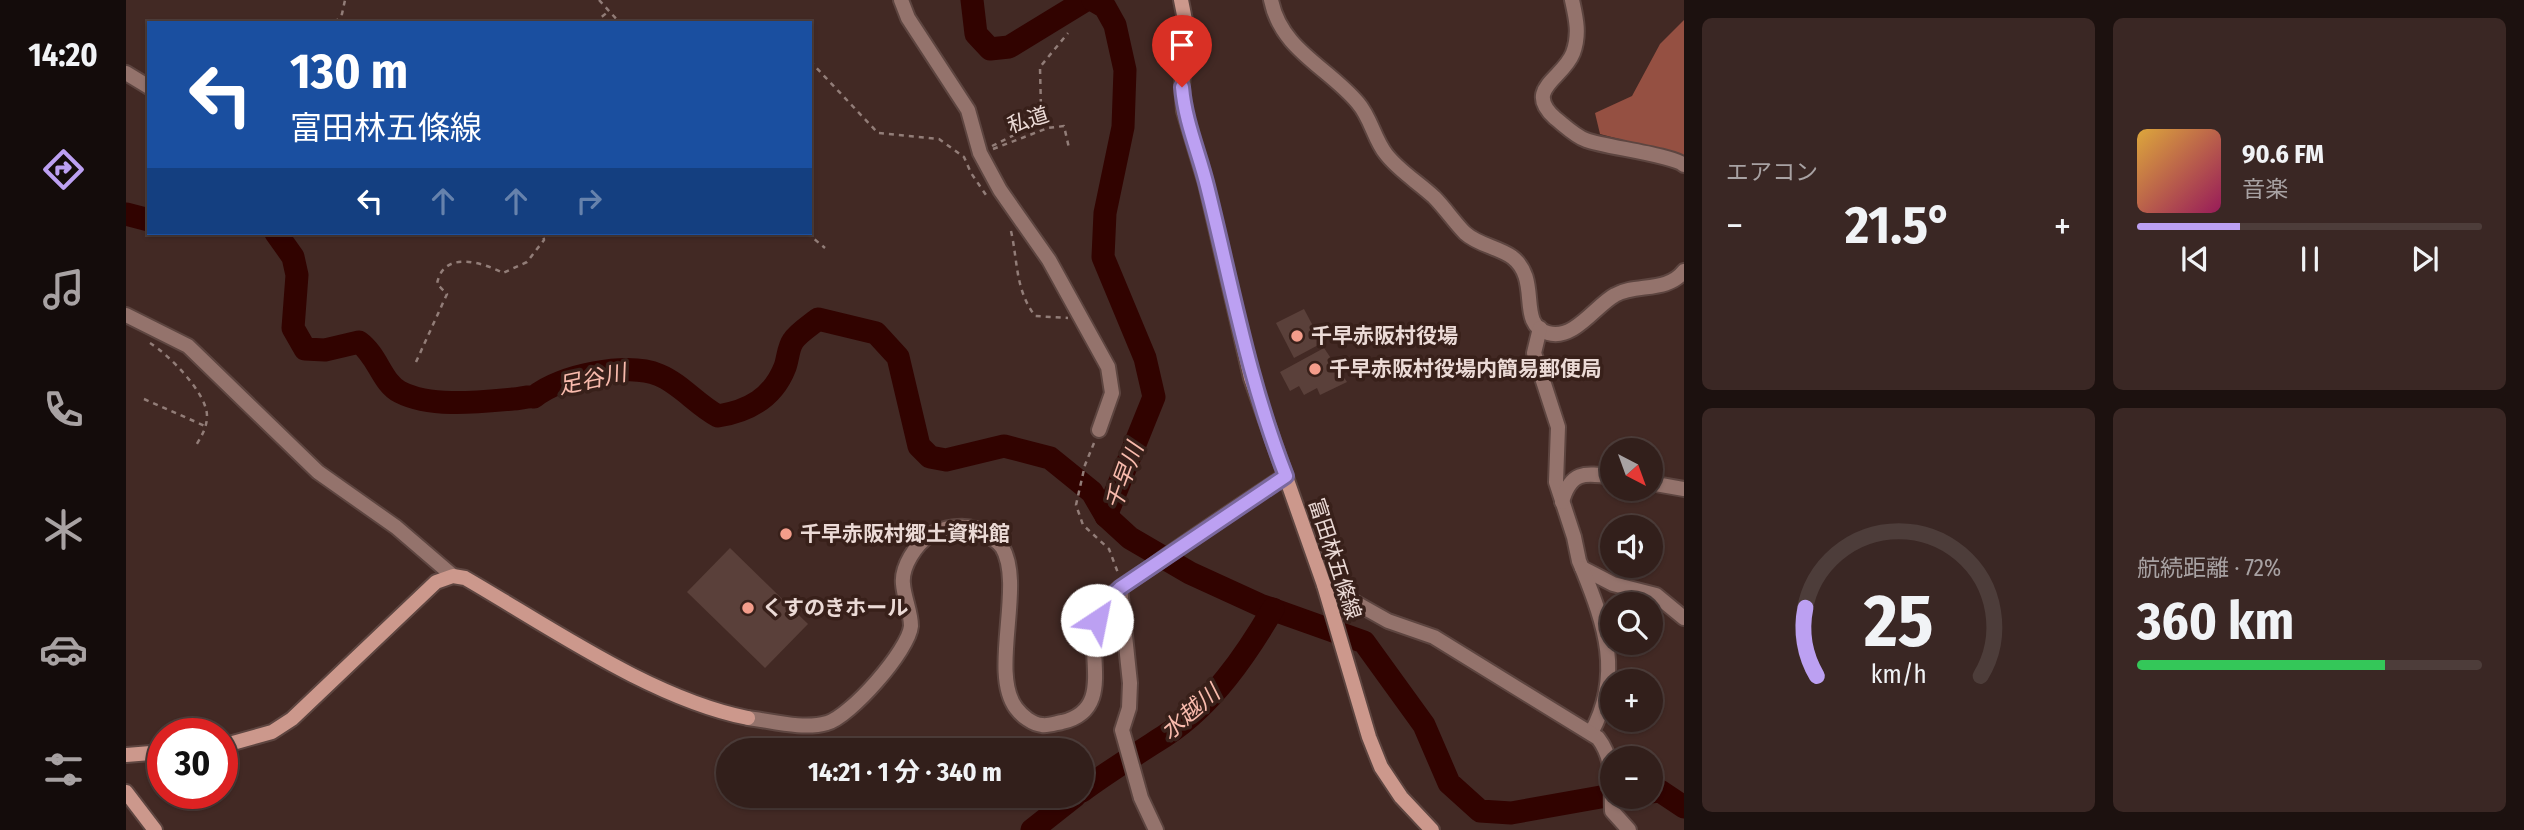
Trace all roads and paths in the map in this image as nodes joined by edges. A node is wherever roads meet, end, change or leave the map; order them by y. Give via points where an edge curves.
1 (345, 0) edge
2 (599, 0) edge
3 (901, 0) edge
4 (1181, 0) edge
5 (1271, 0) edge
6 (1572, 0) edge
7 (609, 11) junction
8 (337, 21) edge
9 (596, 21) edge
10 (618, 21) edge
11 (1068, 33) dead end
12 (812, 63) edge
13 (126, 73) edge
14 (147, 86) edge
15 (1069, 148) dead end
16 (982, 156) junction
17 (1684, 165) edge
18 (989, 198) dead end
19 (1010, 227) dead end
20 (543, 235) edge
21 (809, 235) edge
22 (825, 248) dead end
23 (1684, 271) edge
24 (126, 315) edge
25 (1082, 320) junction
26 (1540, 328) junction
27 (149, 343) dead end
28 (416, 362) dead end
29 (144, 399) dead end
30 (205, 426) junction
31 (1099, 430) joint
32 (195, 447) dead end
33 (1600, 475) edge
34 (1286, 476) junction
35 (1663, 486) edge
36 (1684, 489) edge
37 (1562, 502) junction
38 (1582, 568) junction
39 (453, 576) junction
40 (1324, 585) junction
41 (1120, 588) junction
42 (1684, 618) edge
43 (748, 718) joint
44 (1591, 733) junction
45 (238, 742) edge
46 (1603, 746) edge
47 (147, 753) edge
48 (126, 755) edge
49 (126, 792) edge
50 (1612, 809) edge
51 (155, 830) edge
52 (1156, 830) edge
53 (1432, 830) edge
54 (1629, 830) edge

1 - 8 path
2 - 7 path
3 - 16 street via 968,110
4 - 34 main road, 富田林五條線 via 1186,25 1184,111 1206,184 1251,378
5 - 26 street via 1282,33 1340,82 1394,163 1434,197 1466,234 1505,252 1525,270 1530,282 1527,303
6 - 17 street via 1577,41 1564,68 1544,91 1545,108 1586,140
7 - 9 path
7 - 10 path
11 - 16 path, 私道 via 1040,67 1041,110 1035,124
12 - 18 path via 878,133 939,139 964,157
13 - 14 street
15 - 16 path, 私道 via 1064,126 1048,128
16 - 25 street
19 - 25 path via 1016,277 1035,316
20 - 28 path via 527,262 503,273 465,261 444,269 437,284 447,294
21 - 22 path
23 - 26 street via 1667,284 1616,294 1578,325 1558,334
24 - 39 street via 188,346 318,472 396,527
25 - 31 street via 1112,380
26 - 37 street via 1534,353 1558,427 1556,481
27 - 30 path via 183,370 207,413
29 - 30 path
30 - 32 path
31 - 41 path via 1076,505 1083,525 1109,549
33 - 37 street via 1574,478
34 - 40 main road, 富田林五條線
34 - 41 street
35 - 36 street
37 - 38 street
38 - 42 street via 1613,584 1656,595
38 - 44 street via 1597,605 1610,662 1605,703
39 - 43 main road via 465,578 656,688 713,711
39 - 45 main road via 436,582 402,611 292,719 272,732
40 - 44 street via 1388,621 1434,637
40 - 53 main road, 富田林五條線 via 1381,766 1401,797
41 - 43 street via 1101,606 1093,634 1096,683 1089,706 1070,720 1043,726 1026,719 1014,706 1007,680 1009,574 1002,547 987,534 952,527 930,535 915,548 902,581 911,625 906,645 856,702 828,723 800,725
41 - 52 street via 1130,683 1122,730 1141,798
44 - 46 street
47 - 48 main road
49 - 51 main road
50 - 54 street

